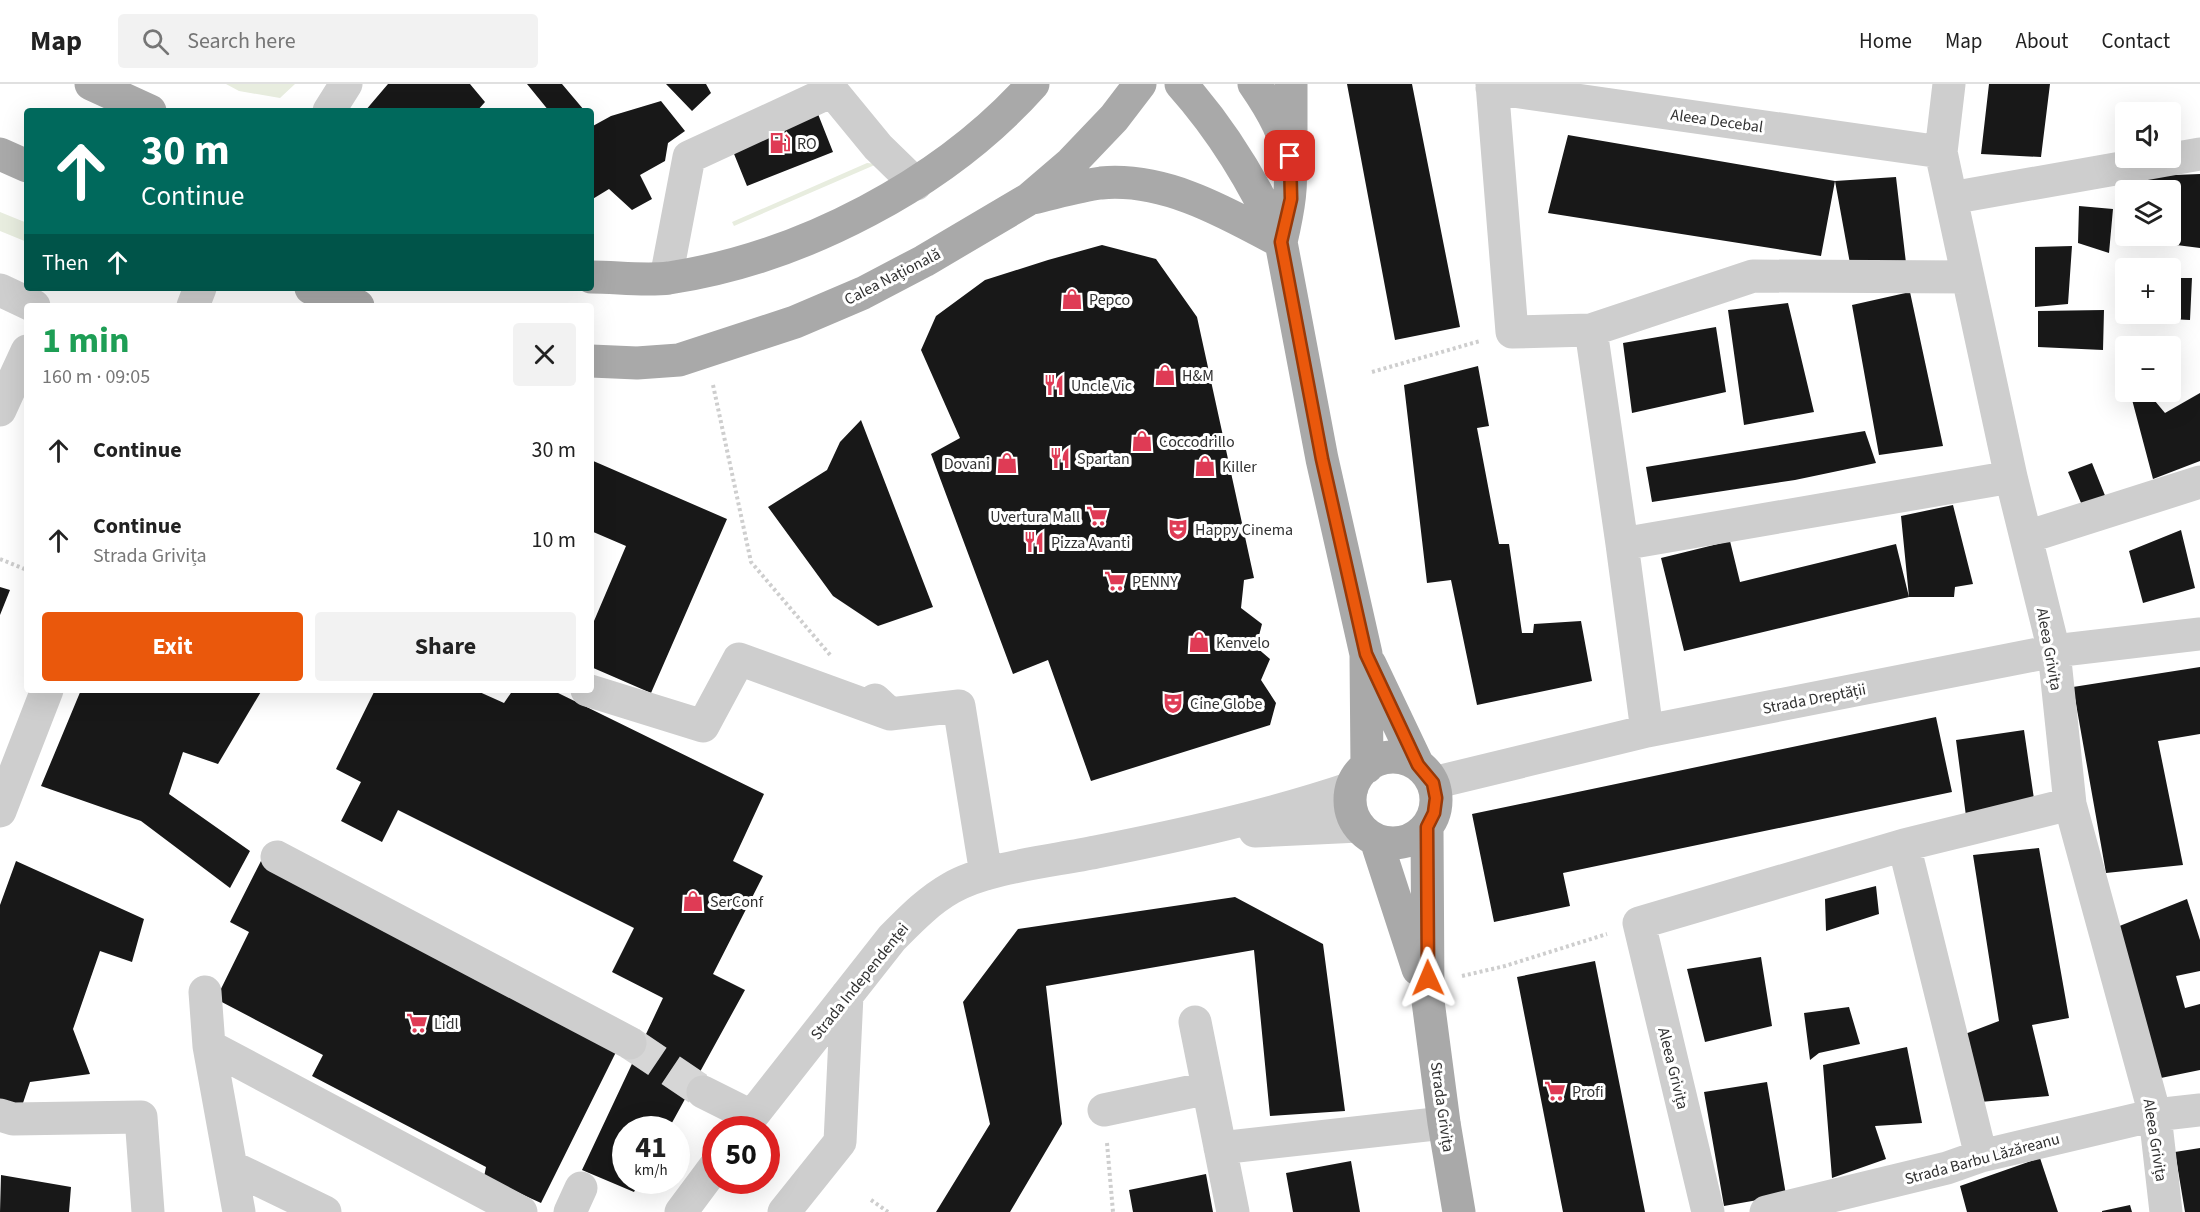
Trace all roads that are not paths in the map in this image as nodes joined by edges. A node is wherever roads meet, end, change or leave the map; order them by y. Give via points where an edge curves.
1 (91, 84) edge
2 (346, 84) edge
3 (1033, 84) edge
4 (1140, 84) edge
5 (1181, 84) edge
6 (1254, 84) edge
7 (1291, 84) edge
8 (1949, 84) edge
9 (1505, 87) edge
10 (143, 108) edge
11 (330, 108) edge
12 (1941, 152) junction
13 (0, 154) edge
14 (2200, 154) edge
15 (1290, 156) junction
16 (24, 165) edge
17 (916, 184) junction
18 (1951, 198) junction
19 (1029, 199) junction
20 (1281, 242) junction
21 (594, 277) edge
22 (1968, 277) junction
23 (666, 278) junction
24 (0, 290) edge
25 (319, 291) edge
26 (28, 303) edge
27 (350, 303) edge
28 (1591, 330) junction
29 (24, 357) edge
30 (594, 361) edge
31 (1, 407) edge
32 (2011, 477) junction
33 (2200, 482) edge
34 (2026, 537) junction
35 (1622, 544) junction
36 (2200, 634) edge
37 (2054, 651) junction
38 (1366, 654) junction
39 (849, 676) road end
40 (594, 692) edge
41 (46, 693) edge
42 (890, 714) junction
43 (1647, 731) junction
44 (1425, 774) junction
45 (1359, 777) junction
46 (2070, 804) junction
47 (0, 811) edge
48 (1427, 827) junction
49 (1368, 833) junction
50 (1182, 835) junction
51 (1904, 846) junction
52 (277, 857) dead end
53 (986, 874) junction
54 (205, 992) dead end
55 (847, 995) junction
56 (1428, 1001) junction
57 (1195, 1022) dead end
58 (630, 1043) tunnel mouth
59 (209, 1046) junction
60 (1208, 1088) junction
61 (703, 1092) tunnel mouth
62 (1104, 1110) road end
63 (2200, 1110) edge
64 (0, 1115) edge
65 (2155, 1115) junction
66 (736, 1116) edge
67 (752, 1116) edge
68 (1444, 1123) junction
69 (1220, 1148) junction
70 (1981, 1156) junction
71 (232, 1167) junction
72 (702, 1184) edge
73 (148, 1212) edge
74 (239, 1212) edge
75 (326, 1212) edge
76 (521, 1212) edge
77 (681, 1212) edge
78 (784, 1212) edge
79 (1233, 1212) edge
80 (1459, 1212) edge
81 (1708, 1212) edge
82 (1766, 1212) edge
83 (2166, 1212) edge

1 - 10 main road
2 - 11 street
3 - 17 main road via 983,134
4 - 19 main road, Calea Națională via 1071,163
5 - 20 main road via 1244,171
6 - 15 main road via 1273,112
7 - 15 main road
8 - 12 street, Aleea Grivița
9 - 12 street, Aleea Decebal
9 - 28 street via 1512,332
12 - 18 street, Aleea Grivița
13 - 16 main road
14 - 18 street
15 - 20 main road via 1291,199
17 - 23 main road via 822,234 720,268
17 - 23 street via 878,147 832,91 689,157
18 - 22 street, Aleea Grivița
19 - 20 main road via 1101,183 1142,185 1185,196
19 - 30 main road, Calea Națională via 924,261 795,322 679,360
20 - 38 main road via 1322,459
21 - 23 main road
22 - 28 street via 1752,276
22 - 32 street, Aleea Grivița
24 - 26 street
25 - 27 main road
28 - 35 street
29 - 31 street
32 - 34 street, Aleea Grivița
32 - 35 street
33 - 34 street
34 - 37 street, Aleea Grivița
35 - 43 street
36 - 37 street, Strada Dreptății
37 - 43 street, Strada Dreptății
37 - 46 street, Aleea Grivița
38 - 44 main road
38 - 45 main road
39 - 42 street
40 - 42 street via 703,726 739,659
41 - 47 street
42 - 53 street via 959,706
43 - 44 street, Strada Dreptății
44 - 45 main road via 1406,759 1392,757 1379,760
44 - 48 main road via 1436,798
45 - 49 main road via 1350,801 1353,814
45 - 50 street, Strada Independenței via 1310,802
46 - 51 street
46 - 65 street, Aleea Grivița
48 - 49 main road via 1404,842 1390,843
48 - 56 main road, Strada Grivița
49 - 50 street, Strada Independenței
49 - 56 main road, Strada Grivița
50 - 53 street, Strada Independenței
51 - 70 street
51 - 81 street, Aleea Grivița via 1639,923
52 - 58 street
53 - 55 street, Strada Independenței via 951,888 917,912
54 - 59 street
55 - 67 street, Strada Independenței
55 - 78 street via 840,1142
56 - 68 main road, Strada Grivița
57 - 60 street
59 - 71 street
59 - 76 street
60 - 62 street
60 - 69 street
61 - 66 street
63 - 65 street, Strada Barbu Lăzăreanu
64 - 73 street via 13,1119 141,1117
65 - 70 street, Strada Barbu Lăzăreanu
65 - 83 street, Aleea Grivița
68 - 69 street
68 - 80 main road, Strada Grivița
69 - 79 street
70 - 82 street, Strada Barbu Lăzăreanu via 1947,1168
71 - 74 street
71 - 75 street
72 - 77 street

